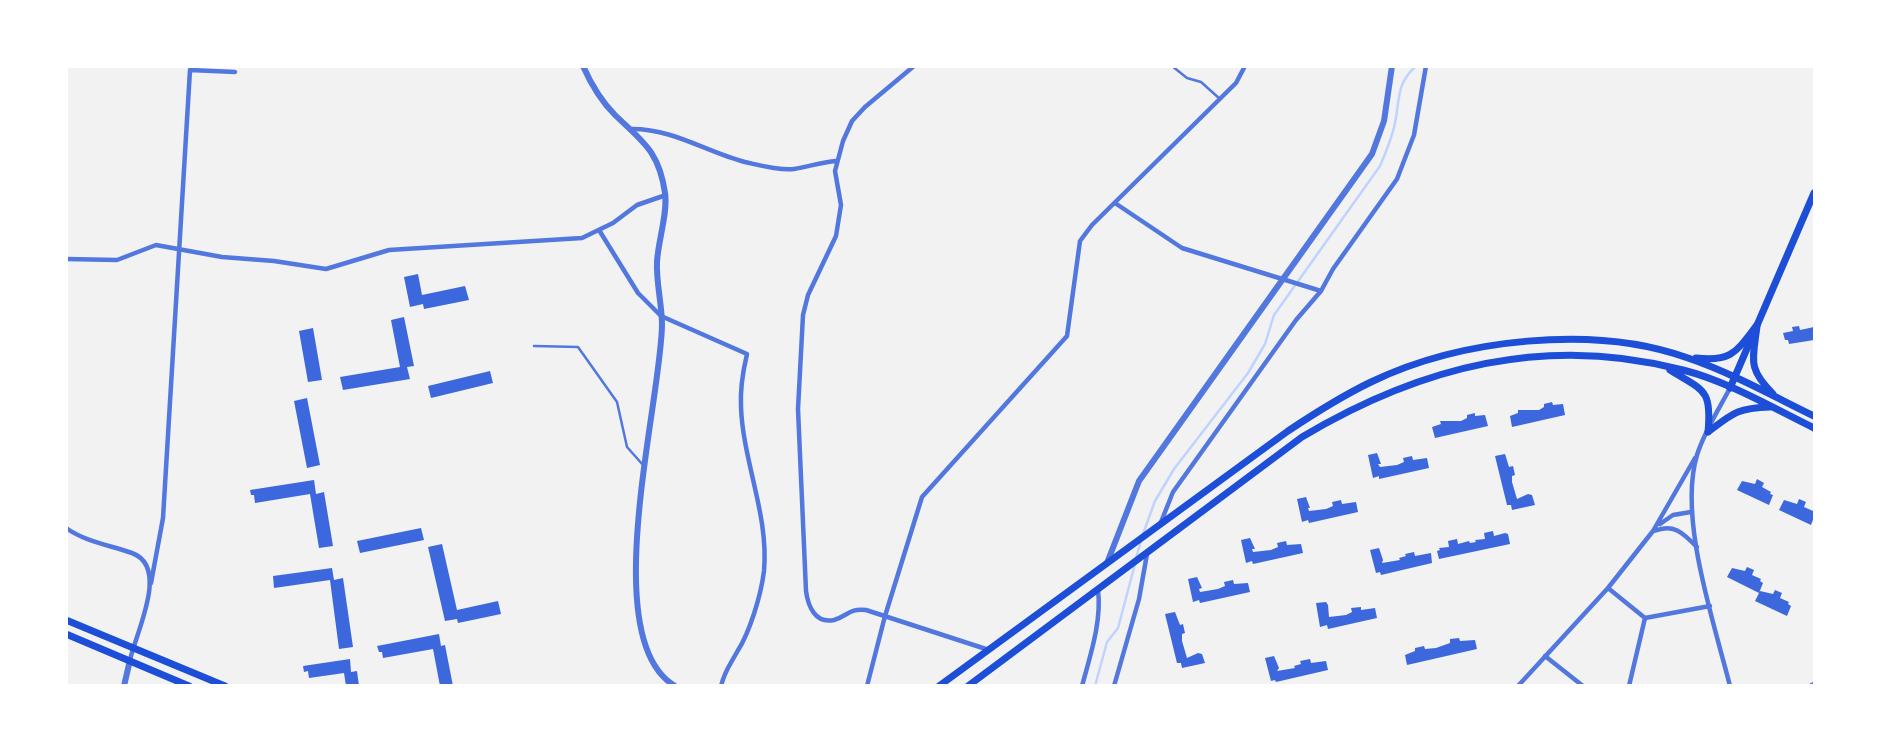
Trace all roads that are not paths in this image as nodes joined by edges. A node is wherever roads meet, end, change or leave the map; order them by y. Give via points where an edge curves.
1 (583, 66) edge
2 (914, 66) edge
3 (1172, 66) edge
4 (1245, 66) edge
5 (1392, 66) edge
6 (1426, 66) edge
7 (235, 72) dead end
8 (1220, 99) junction
9 (632, 129) junction
10 (836, 161) junction
11 (1815, 193) edge
12 (666, 195) junction
13 (1115, 202) junction
14 (598, 230) junction
15 (179, 249) junction
16 (66, 259) edge
17 (1283, 279) junction
18 (1321, 291) junction
19 (661, 316) junction
20 (1757, 325) junction
21 (534, 346) dead end
22 (1688, 358) junction
23 (1663, 365) junction
24 (1735, 377) junction
25 (1730, 388) junction
26 (1778, 398) junction
27 (1772, 407) junction
28 (1815, 416) edge
29 (1815, 428) edge
30 (1708, 432) junction
31 (1697, 455) junction
32 (645, 466) junction
33 (1691, 512) junction
34 (1158, 524) junction
35 (66, 528) edge
36 (1653, 531) junction
37 (1697, 547) junction
38 (1144, 555) junction
39 (1106, 565) junction
40 (151, 583) junction
41 (1608, 588) junction
42 (1097, 589) junction
43 (1710, 606) junction
44 (885, 616) junction
45 (1645, 618) junction
46 (66, 620) edge
47 (66, 634) edge
48 (133, 647) junction
49 (990, 650) junction
50 (1545, 656) junction
51 (130, 660) junction
52 (124, 685) edge
53 (189, 685) edge
54 (225, 685) edge
55 (675, 685) edge
56 (721, 685) edge
57 (867, 685) edge
58 (939, 685) edge
59 (968, 685) edge
60 (1082, 685) edge
61 (1114, 685) edge
62 (1520, 685) edge
63 (1583, 685) edge
64 (1629, 685) edge
65 (1730, 685) edge

1 - 9 street via 599,96
2 - 10 street via 852,121
3 - 8 lane
4 - 8 street
5 - 17 street via 1384,121 1372,155
6 - 18 street via 1414,135 1396,179
7 - 15 street via 190,69
8 - 13 street
9 - 10 street via 651,129 744,162 792,170
9 - 12 street via 657,160
10 - 44 street via 840,220 808,295 800,350 806,591 814,615 824,619 834,620 857,609
11 - 20 main road
12 - 14 street via 637,205
12 - 19 street via 657,264
13 - 17 street via 1182,248
13 - 44 street via 1080,242 1067,336 922,497
14 - 15 street via 582,238 389,250 326,269
14 - 19 street via 638,293
15 - 16 street via 156,245 117,260
15 - 40 street via 163,518
17 - 18 street
17 - 39 street via 1139,481
18 - 34 street via 1173,492
19 - 32 street
19 - 56 street via 747,354 740,405 754,476 764,571 750,625
20 - 22 main road via 1727,358
20 - 24 main road
20 - 26 main road via 1755,371
21 - 32 lane via 578,347 617,402 627,447
22 - 24 main road
22 - 34 main road via 1650,346 1580,338 1470,350 1418,363 1328,405
23 - 25 main road
23 - 30 main road via 1706,395
23 - 38 main road via 1604,355 1547,355 1463,368 1407,385 1302,437
24 - 25 main road
24 - 26 main road
25 - 27 main road
25 - 30 street
26 - 28 main road
27 - 29 main road
27 - 30 main road via 1736,411
30 - 31 street
31 - 33 street
31 - 36 street
32 - 55 street via 635,545 637,612 654,661
33 - 36 street via 1673,515
33 - 37 street
34 - 39 main road
35 - 40 street via 80,538 144,559
36 - 37 street via 1675,528
36 - 41 street
37 - 43 street
38 - 42 main road
38 - 61 street via 1139,599
39 - 49 main road
40 - 48 street
41 - 45 street
41 - 50 street
42 - 59 main road
42 - 60 street via 1093,646
43 - 45 street
43 - 65 street
44 - 49 street
44 - 57 street
45 - 64 street
46 - 48 main road
47 - 51 main road
48 - 51 street
48 - 54 main road
49 - 58 main road
50 - 62 street
50 - 63 street
51 - 52 street
51 - 53 main road

